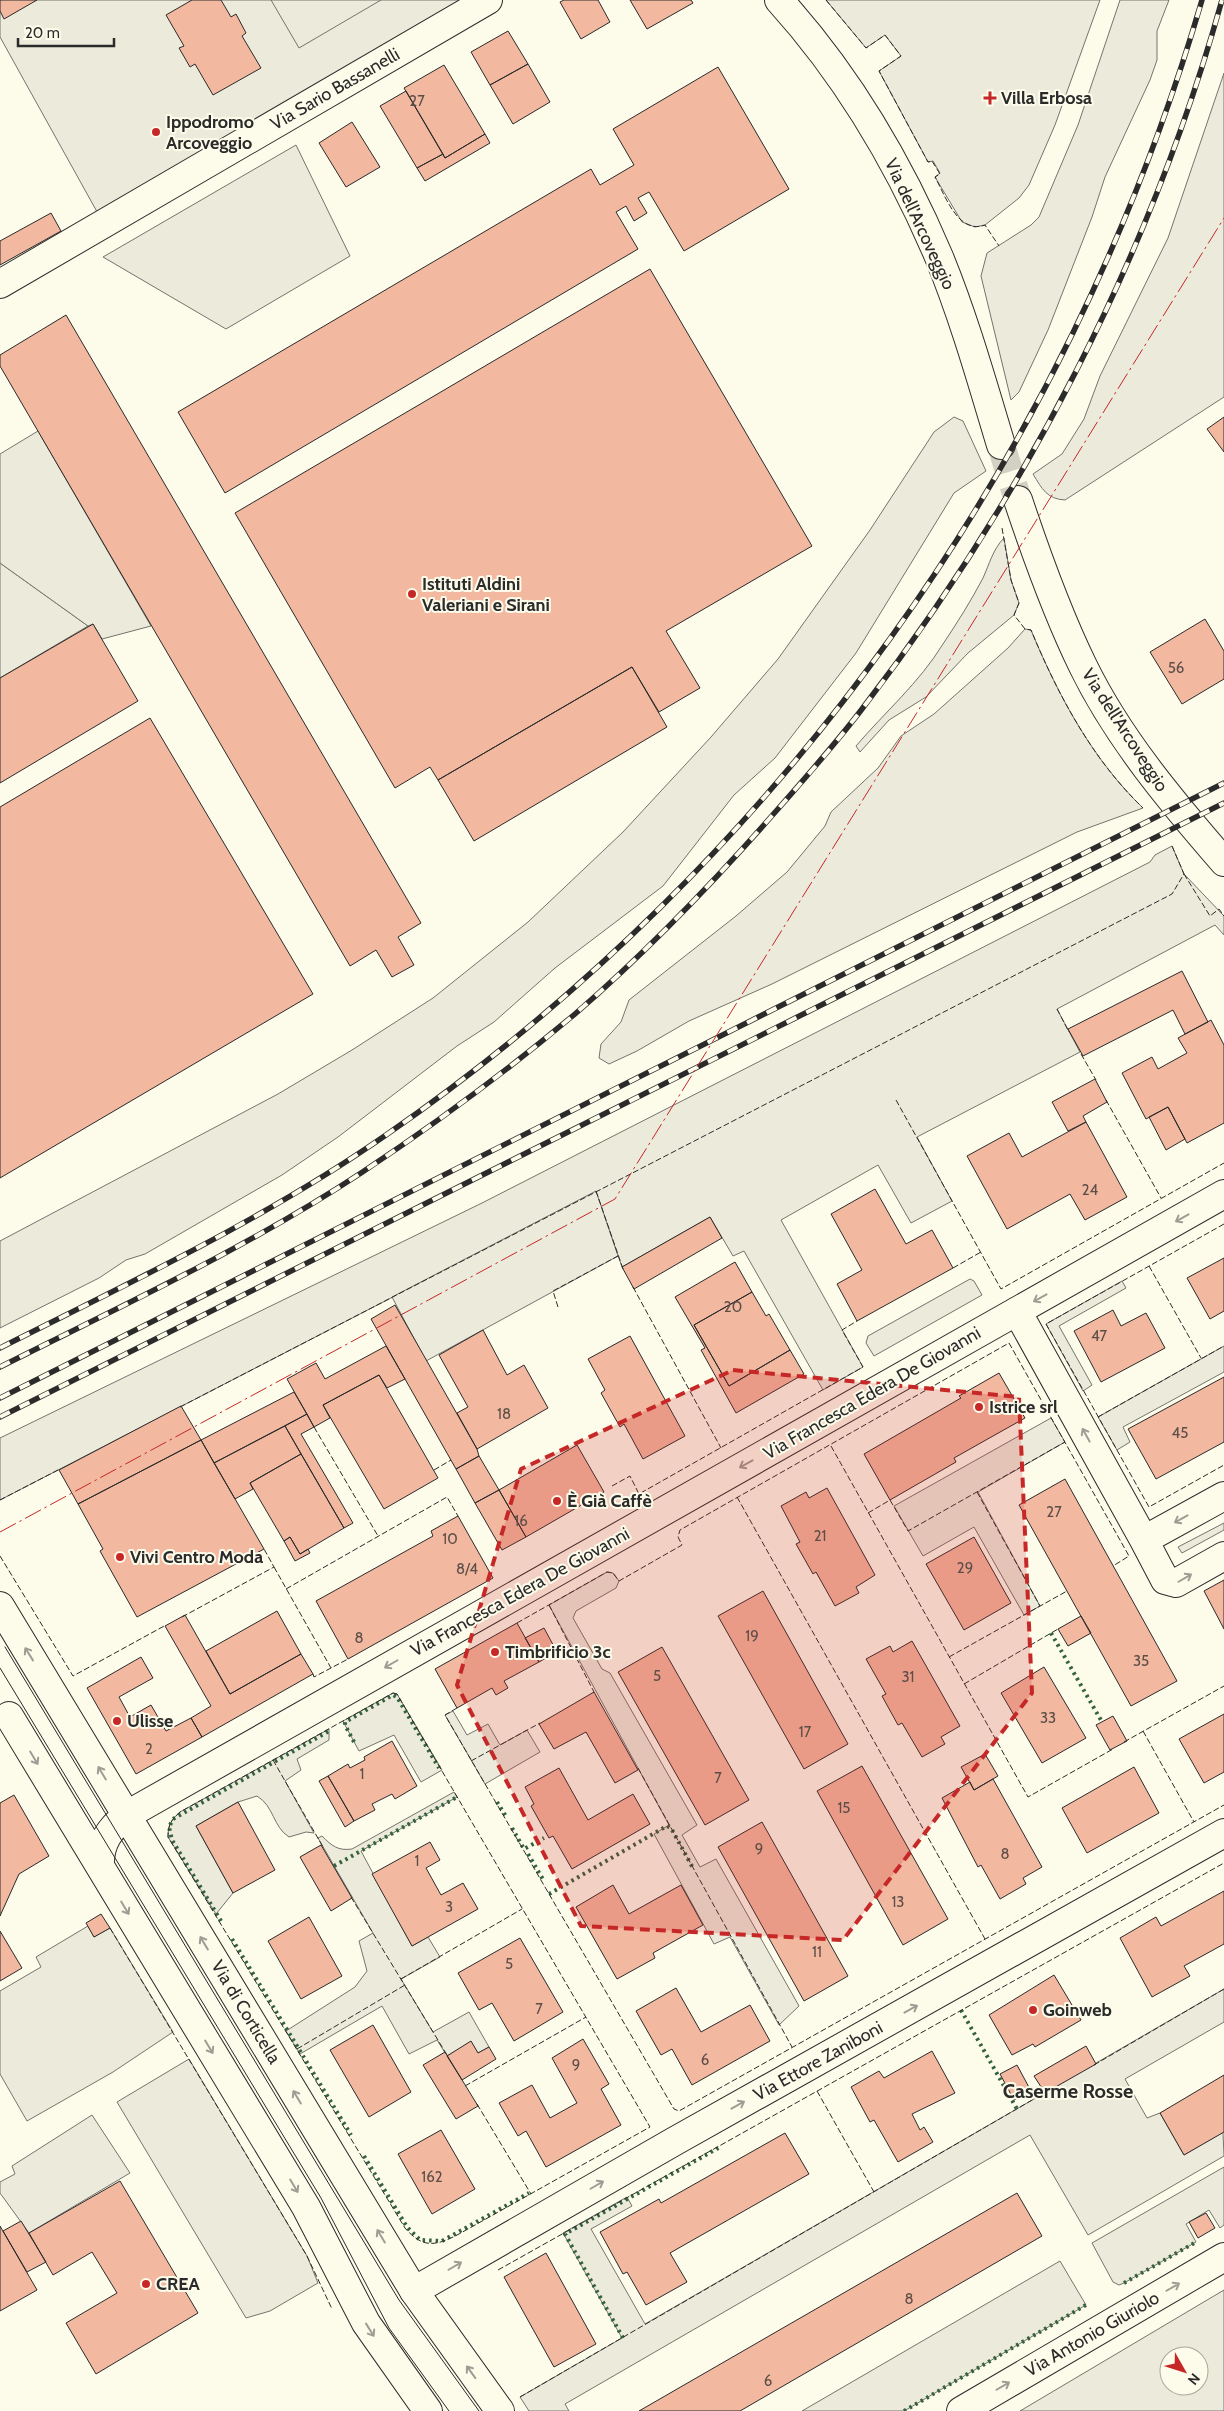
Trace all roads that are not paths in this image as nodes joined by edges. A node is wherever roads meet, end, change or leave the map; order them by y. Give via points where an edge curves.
1 (488, 0) edge
2 (778, 0) edge
3 (0, 284) edge
4 (1001, 445) tunnel mouth
5 (1018, 500) tunnel mouth
6 (1224, 862) edge
7 (1224, 1194) edge
8 (1017, 1311) junction
9 (1224, 1496) edge
10 (1144, 1540) junction
11 (1224, 1556) edge
12 (0, 1606) edge
13 (9, 1716) dead end
14 (127, 1815) junction
15 (1224, 1833) edge
16 (100, 1866) junction
17 (1224, 2257) edge
18 (414, 2291) junction
19 (428, 2411) edge
20 (500, 2411) edge
21 (960, 2411) edge

1 - 3 street, Via Sario Bassanelli
2 - 4 street, Via dell'Arcoveggio via 842,82 908,191 952,294
5 - 6 street, Via dell'Arcoveggio via 1051,594 1083,667 1162,788
7 -> 8 street, Via Francesca Edera De Giovanni
10 -> 8 street
8 -> 14 street, Via Francesca Edera De Giovanni
9 -> 10 street
10 -> 11 street via 1165,1580 1176,1583
14 -> 12 street, Via di Corticella
13 -> 16 street
14 - 16 street, Via Francesca Edera De Giovanni via 105,1839 100,1852
18 -> 14 street, Via di Corticella
18 -> 15 street, Via Ettore Zaniboni
16 -> 19 street via 313,2219 366,2323
21 -> 17 street, Via Antonio Giuriolo
20 -> 18 street, Via di Corticella

